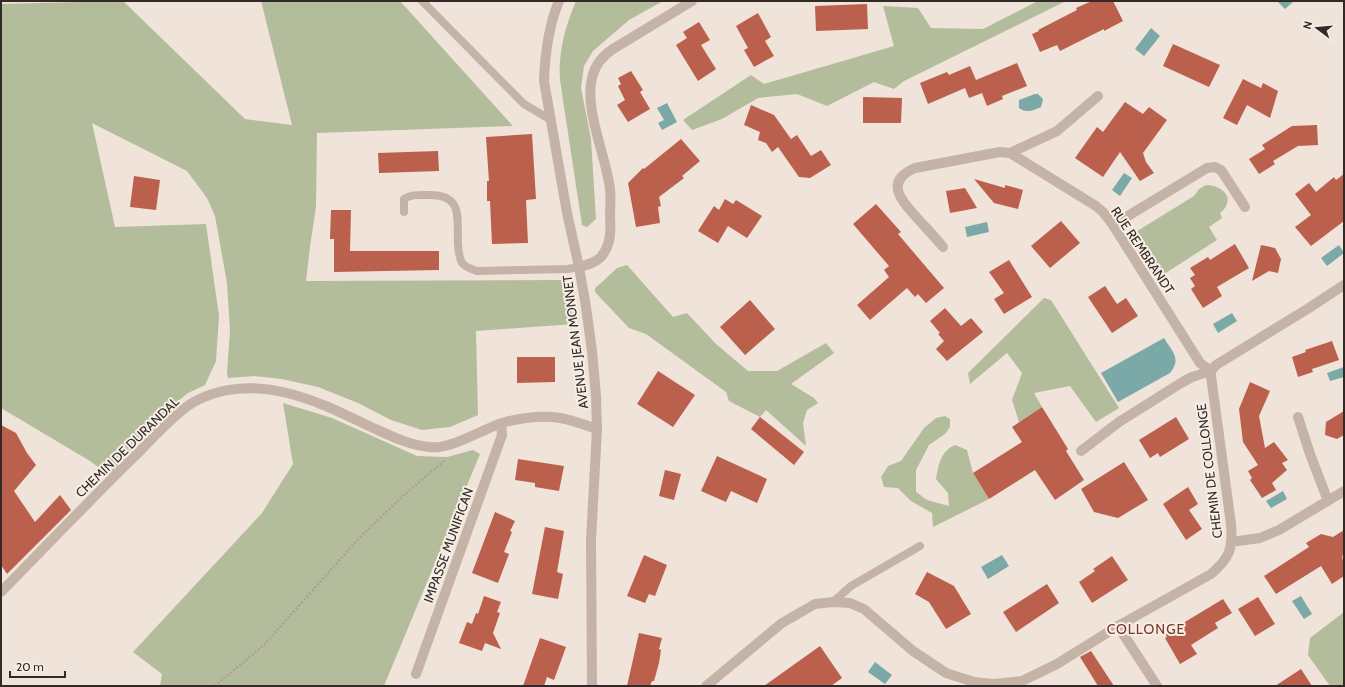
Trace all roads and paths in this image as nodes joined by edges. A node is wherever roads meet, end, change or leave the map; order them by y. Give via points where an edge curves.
1 (422, 1) edge
2 (559, 1) edge
3 (692, 1) edge
4 (1098, 96) dead end
5 (551, 120) junction
6 (1010, 153) junction
7 (1245, 207) dead end
8 (404, 212) dead end
9 (1113, 225) junction
10 (943, 247) dead end
11 (579, 267) junction
12 (1344, 285) edge
13 (1211, 371) junction
14 (1298, 418) dead end
15 (501, 424) junction
16 (597, 428) junction
17 (1081, 451) dead end
18 (448, 458) dead end
19 (1344, 491) edge
20 (1328, 500) junction
21 (1232, 542) junction
22 (920, 546) dead end
23 (1, 592) edge
24 (833, 602) junction
25 (1118, 626) junction
26 (416, 674) dead end
27 (974, 684) edge
28 (215, 686) edge
29 (592, 686) edge
30 (706, 686) edge
31 (1157, 686) edge

1 - 5 lane via 524,104
2 - 5 street, AVENUE JEAN MONNET via 548,36 544,62 544,81
3 - 11 street via 613,48 596,66 590,90 591,107 610,188 611,233 601,257 591,264
4 - 6 street via 1057,131
5 - 11 street, AVENUE JEAN MONNET
6 - 9 street, RUE REMBRANDT via 1096,206
6 - 10 street via 1000,152 915,168 905,172 899,180 897,189 902,201
7 - 9 street via 1221,170 1215,167 1207,168
8 - 11 lane via 404,199 410,195 435,194 454,203 457,210 457,245 460,259 463,265 470,269 477,271
9 - 13 street, RUE REMBRANDT via 1200,363
11 - 16 street, AVENUE JEAN MONNET via 592,351
12 - 13 street via 1216,365
13 - 17 street via 1181,383 1119,422
13 - 21 street, CHEMIN DE COLLONGE
14 - 20 street
15 - 16 street, CHEMIN DE DURANDAL via 522,418 547,417 561,418
15 - 23 street, CHEMIN DE DURANDAL via 451,444 432,448 407,443 311,399 283,392 256,388 212,394 192,404 171,420
15 - 26 street, IMPASSE MUNIFICAN via 502,435
16 - 29 street, AVENUE JEAN MONNET via 591,540
18 - 28 path via 362,535 264,645
19 - 20 street
20 - 21 street via 1279,530 1260,538
21 - 25 street, CHEMIN DE COLLONGE via 1226,559 1211,574
22 - 24 lane via 851,586
24 - 27 street, CHEMIN DE COLLONGE via 850,603 864,609 928,662 946,673
24 - 30 street, CHEMIN DE COLLONGE via 815,604 782,623
25 - 27 street, CHEMIN DE COLLONGE via 1057,664 1022,681
25 - 31 street

